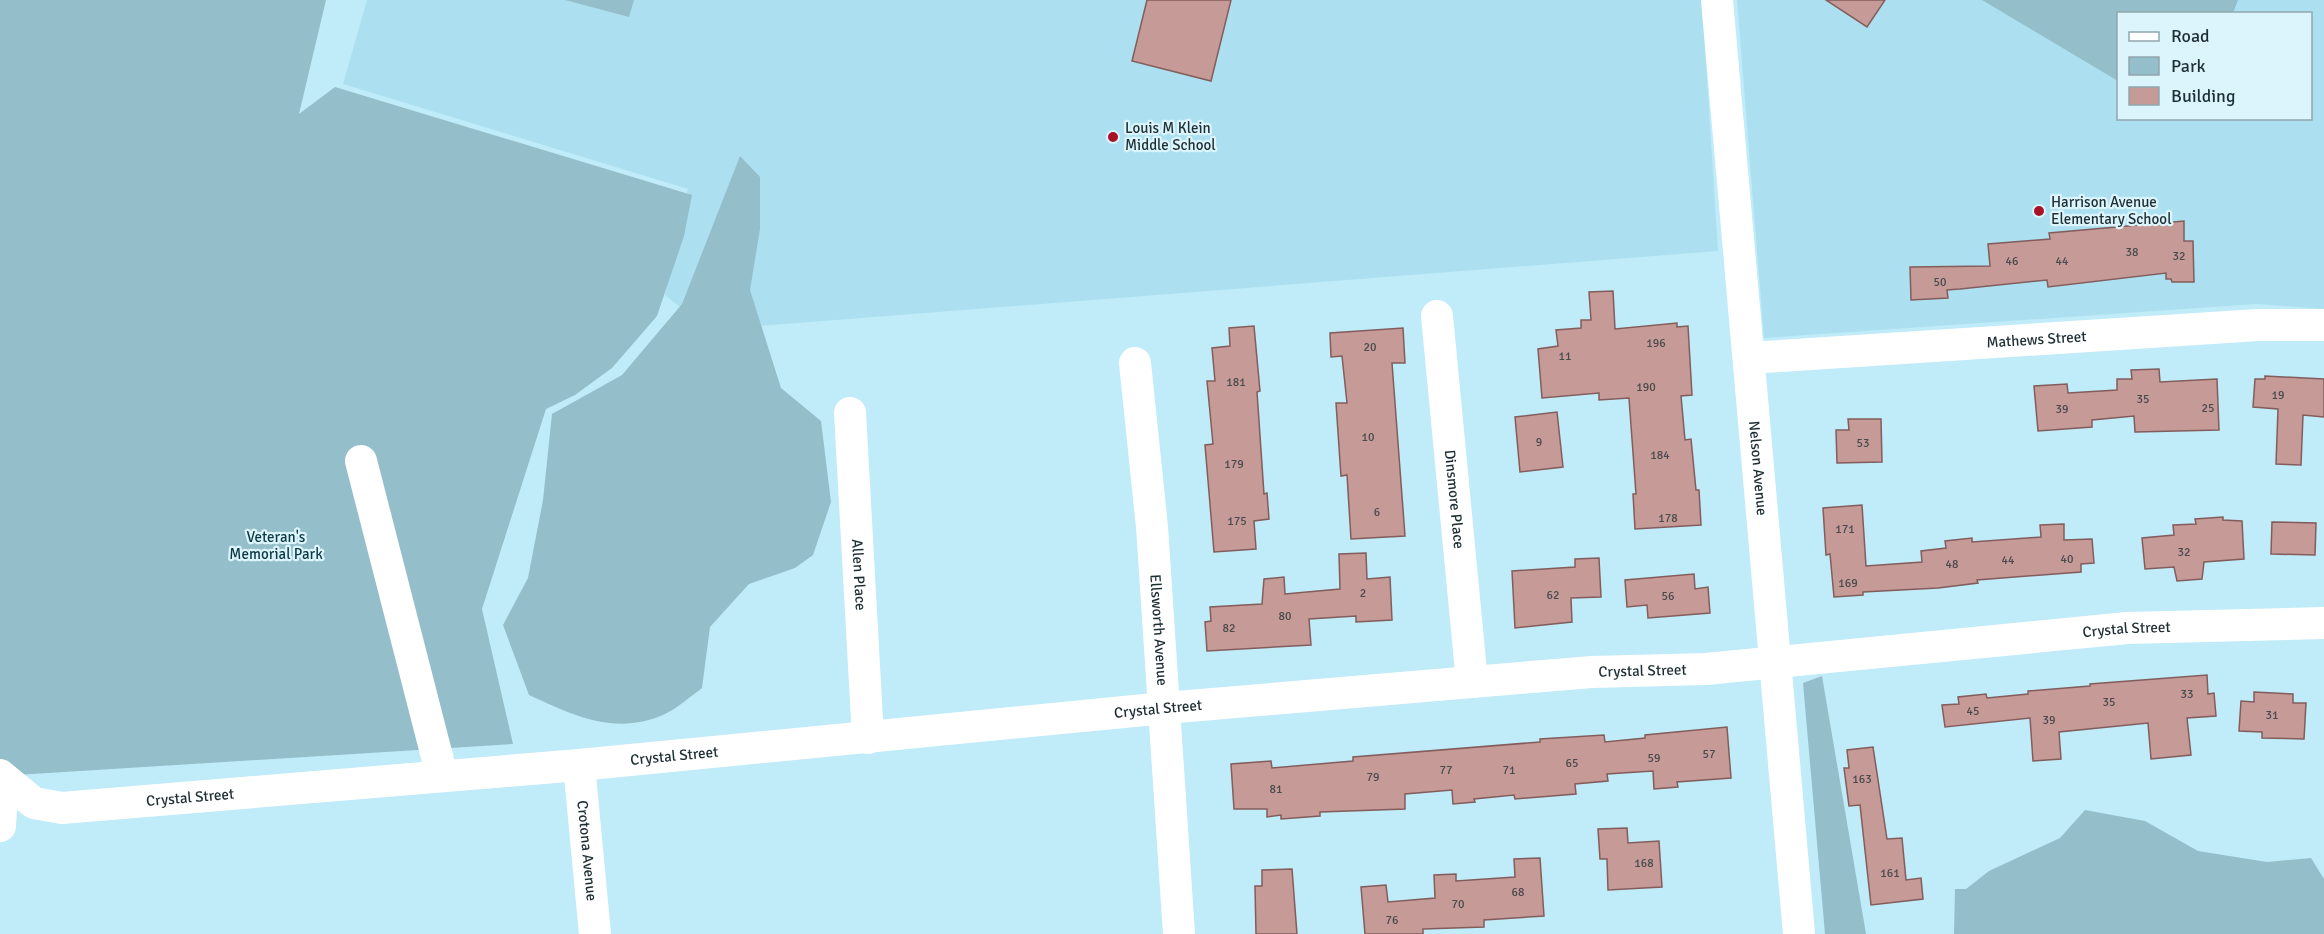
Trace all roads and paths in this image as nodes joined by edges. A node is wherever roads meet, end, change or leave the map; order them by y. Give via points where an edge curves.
1 (1717, 0) edge
2 (1437, 316) dead end
3 (2324, 325) edge
4 (1749, 358) junction
5 (1135, 363) dead end
6 (850, 413) dead end
7 (361, 461) dead end
8 (2324, 623) edge
9 (1777, 662) junction
10 (1472, 682) junction
11 (1165, 708) junction
12 (868, 738) junction
13 (579, 765) junction
14 (2, 776) edge
15 (442, 776) junction
16 (0, 826) edge
17 (595, 934) edge
18 (1179, 934) edge
19 (1799, 934) edge

1 - 4 street, Nelson Avenue
2 - 10 street, Dinsmore Place
3 - 4 street, Mathews Street via 2298,323
4 - 9 street, Nelson Avenue
5 - 11 street, Ellsworth Avenue
6 - 12 street, Allen Place
7 - 15 street
8 - 9 street, Crystal Street via 2127,628
9 - 10 street, Crystal Street
9 - 19 street, Nelson Avenue
10 - 11 street, Crystal Street
11 - 12 street, Crystal Street
11 - 18 street, Ellsworth Avenue
12 - 13 street, Crystal Street
13 - 15 street, Crystal Street
13 - 17 street, Crotona Avenue
14 - 15 street, Crystal Street via 34,803 62,808
14 - 16 street

